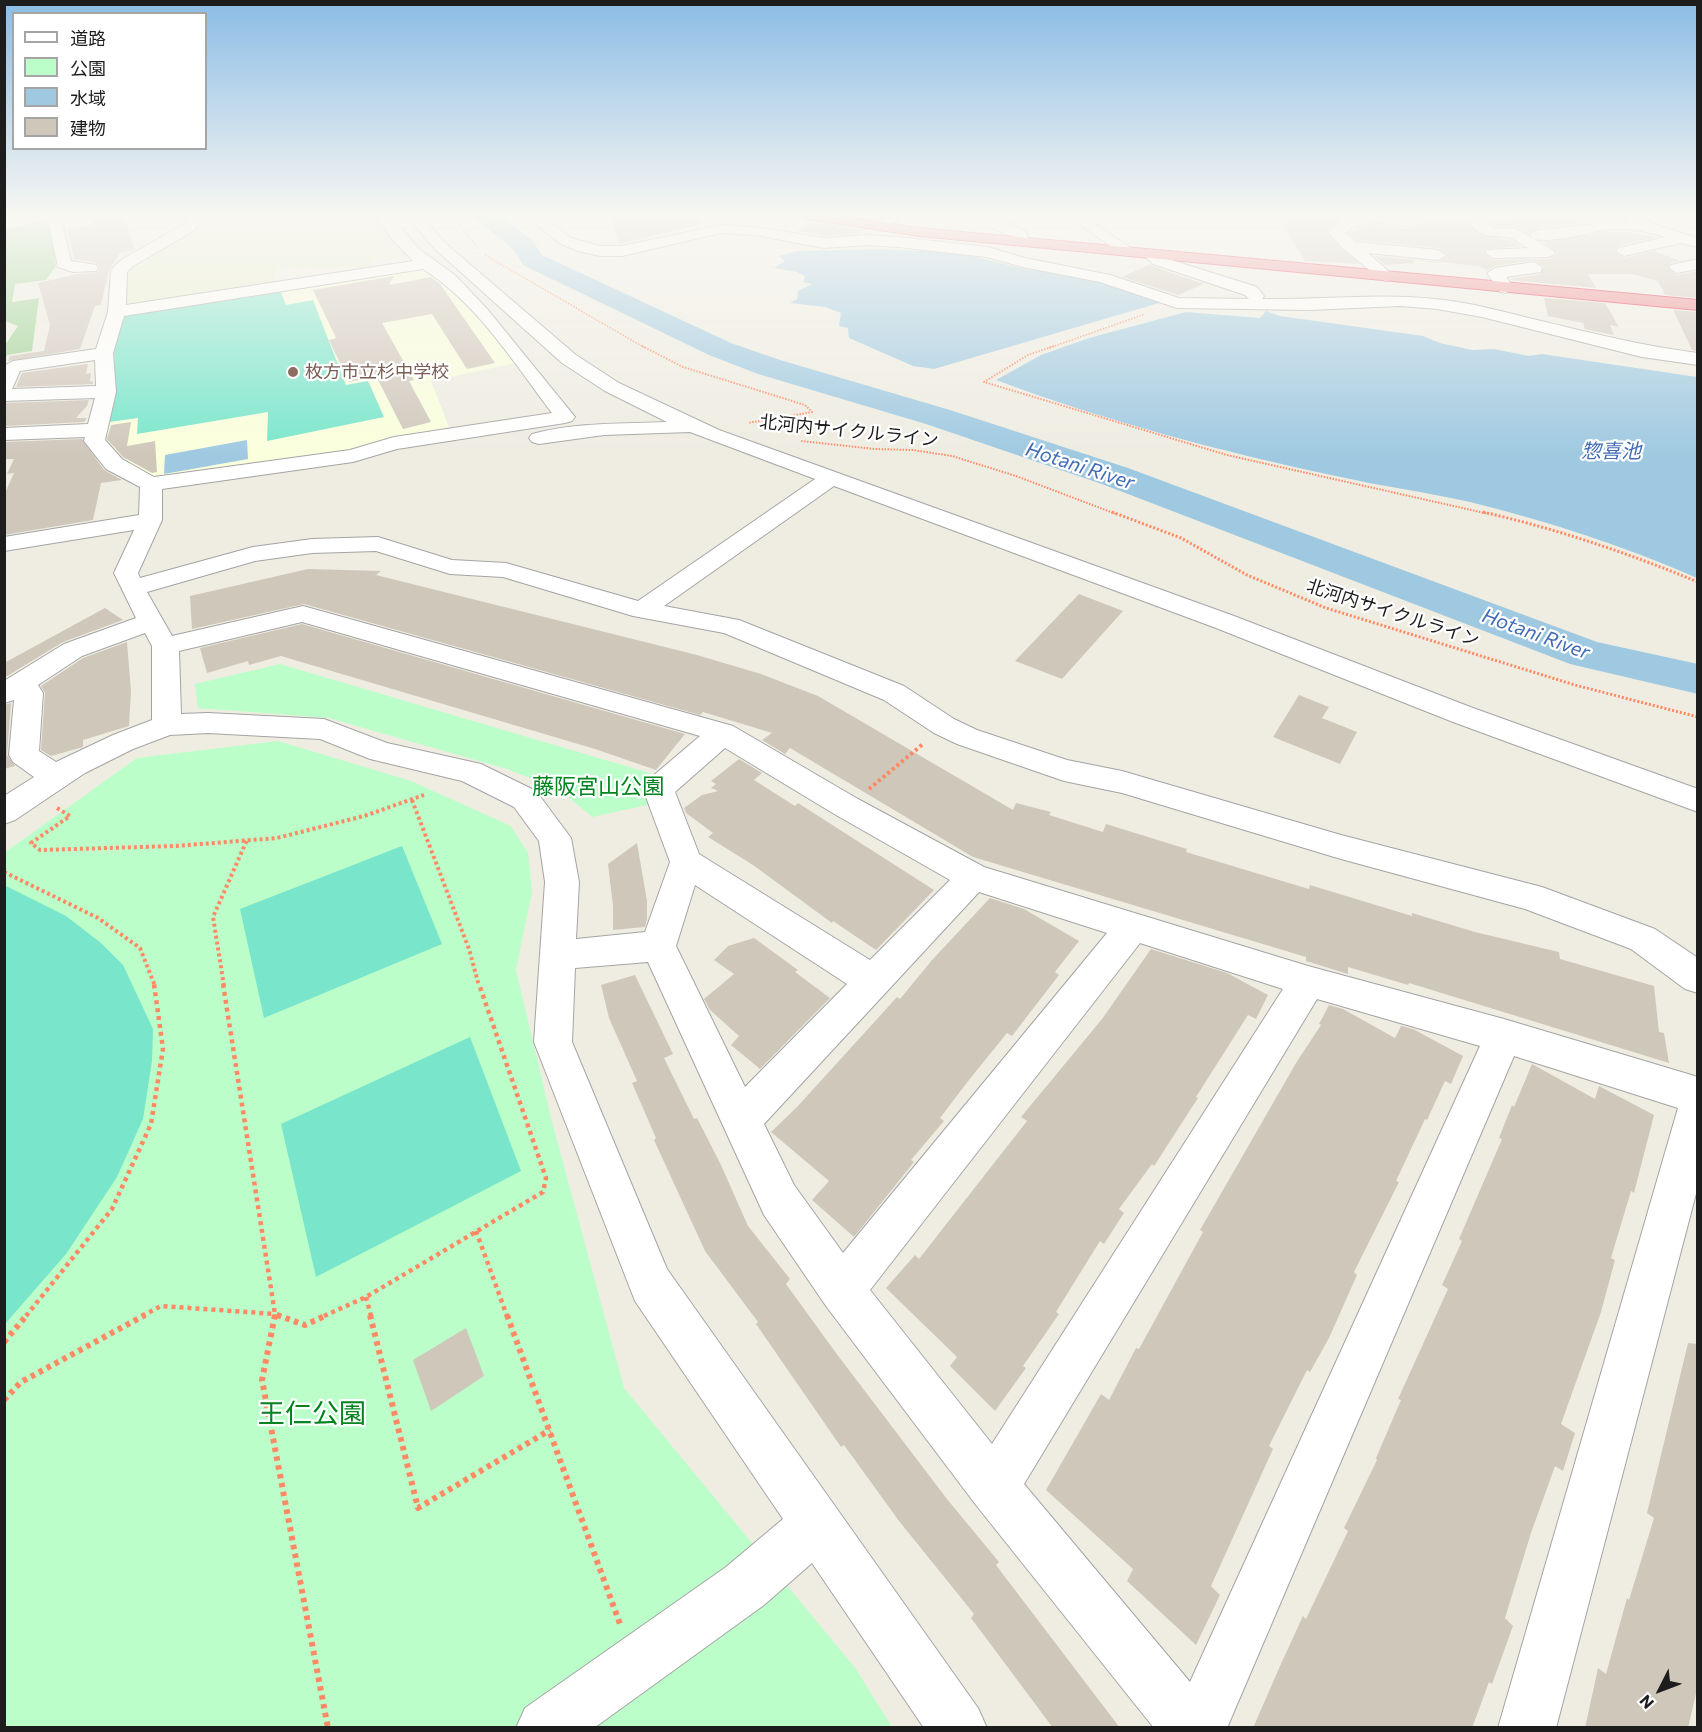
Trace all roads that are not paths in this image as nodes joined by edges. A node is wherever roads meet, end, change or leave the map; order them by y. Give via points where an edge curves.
1 (118, 296) edge
2 (221, 296) edge
3 (466, 296) edge
4 (483, 296) edge
5 (499, 296) edge
6 (511, 296) edge
7 (1156, 296) edge
8 (1257, 296) edge
9 (1594, 296) edge
10 (1268, 304) junction
11 (1698, 305) edge
12 (117, 312) junction
13 (531, 323) junction
14 (104, 353) junction
15 (1698, 359) edge
16 (4, 387) edge
17 (106, 392) junction
18 (4, 395) edge
19 (693, 425) junction
20 (98, 430) junction
21 (4, 434) edge
22 (374, 449) junction
23 (456, 454) dead end
24 (389, 466) dead end
25 (832, 478) junction
26 (151, 484) junction
27 (150, 520) junction
28 (4, 544) edge
29 (132, 588) junction
30 (642, 610) junction
31 (158, 634) junction
32 (12, 689) edge
33 (167, 725) junction
34 (723, 733) junction
35 (43, 785) junction
36 (1698, 801) edge
37 (4, 812) edge
38 (687, 862) junction
39 (973, 877) junction
40 (1133, 926) junction
41 (658, 946) junction
42 (558, 955) junction
43 (1698, 978) edge
44 (1308, 981) junction
45 (874, 982) junction
46 (1504, 1036) junction
47 (1698, 1096) edge
48 (1698, 1108) edge
49 (742, 1118) junction
50 (843, 1290) junction
51 (994, 1487) junction
52 (817, 1524) junction
53 (545, 1728) edge
54 (958, 1728) edge
55 (1191, 1728) edge
56 (1198, 1728) edge
57 (1527, 1728) edge

1 - 12 street
2 - 12 street
3 - 22 street via 493,324 565,417
4 - 13 street
5 - 13 street
6 - 13 street
7 - 10 street via 1177,303
8 - 10 street
9 - 11 highway
10 - 15 street via 1437,304 1642,351
12 - 14 street
13 - 19 street via 592,375
14 - 16 street via 13,367
14 - 17 street
17 - 18 street
17 - 20 street
19 - 23 street via 579,431
19 - 25 street
20 - 21 street
20 - 26 street via 94,441 114,464
22 - 24 street
22 - 26 street via 353,456
25 - 30 street
25 - 36 street
26 - 27 street
27 - 28 street
27 - 29 street via 126,573
29 - 30 street via 253,555 312,546 378,544 450,567 506,570
29 - 31 street
30 - 43 street via 730,626 894,693 967,737 1064,770 1122,782 1341,847 1530,897 1643,939
31 - 32 street via 73,650
31 - 33 street
31 - 34 street via 303,614
32 - 35 street via 28,693 24,755
33 - 35 street via 74,765
33 - 42 street via 208,723 324,729 381,752 470,772 525,799 555,838 562,882
34 - 38 street via 658,789
34 - 39 street
35 - 37 street
38 - 41 street
38 - 45 street
39 - 40 street
39 - 45 street
40 - 44 street
40 - 50 street
41 - 42 street
41 - 49 street
42 - 52 street via 554,1042 651,1285
44 - 46 street
44 - 51 street
45 - 49 street
46 - 47 street
46 - 56 street
48 - 57 street
49 - 50 street via 779,1200
50 - 51 street
51 - 55 street
52 - 53 street via 745,1586
52 - 54 street

